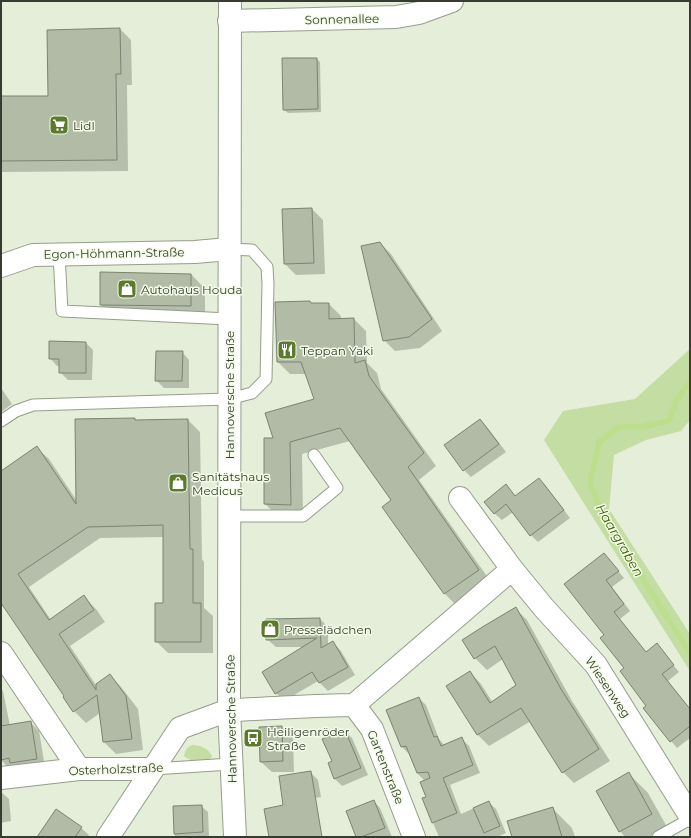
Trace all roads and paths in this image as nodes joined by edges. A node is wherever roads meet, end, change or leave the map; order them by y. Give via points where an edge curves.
1 (452, 1) edge
2 (230, 11) edge
3 (230, 249) junction
4 (59, 254) junction
5 (1, 266) edge
6 (230, 319) junction
7 (230, 399) junction
8 (1, 421) edge
9 (314, 455) dead end
10 (460, 498) dead end
11 (229, 516) junction
12 (512, 569) junction
13 (1, 653) edge
14 (354, 705) junction
15 (229, 710) junction
16 (231, 764) junction
17 (79, 769) junction
18 (152, 769) junction
19 (1, 778) edge
20 (690, 817) edge
21 (108, 837) edge
22 (235, 837) edge
23 (414, 837) edge
24 (658, 837) edge

1 - 2 street, Sonnenallee via 418,13 396,17
2 - 3 street, Hannoversche Straße
3 - 4 street, Egon-Höhmann-Straße
3 - 6 street, Hannoversche Straße
3 - 7 lane via 252,250 267,267 268,284 266,379 252,393
4 - 5 street, Egon-Höhmann-Straße via 33,255
4 - 6 lane via 62,311
6 - 7 street, Hannoversche Straße
7 - 8 lane via 33,405 16,411
7 - 11 street, Hannoversche Straße
9 - 11 lane via 337,488 303,516
10 - 12 street, Wiesenweg
11 - 15 street, Hannoversche Straße
12 - 14 street
12 - 20 street, Wiesenweg via 596,665
13 - 17 street
14 - 15 street
14 - 23 street, Gartenstraße via 372,729
15 - 16 street, Hannoversche Straße
15 - 18 street via 180,728
16 - 18 lane, Osterholzstraße
16 - 22 street, Hannoversche Straße
17 - 18 street, Osterholzstraße
17 - 19 street, Osterholzstraße
18 - 21 street
20 - 24 lane

